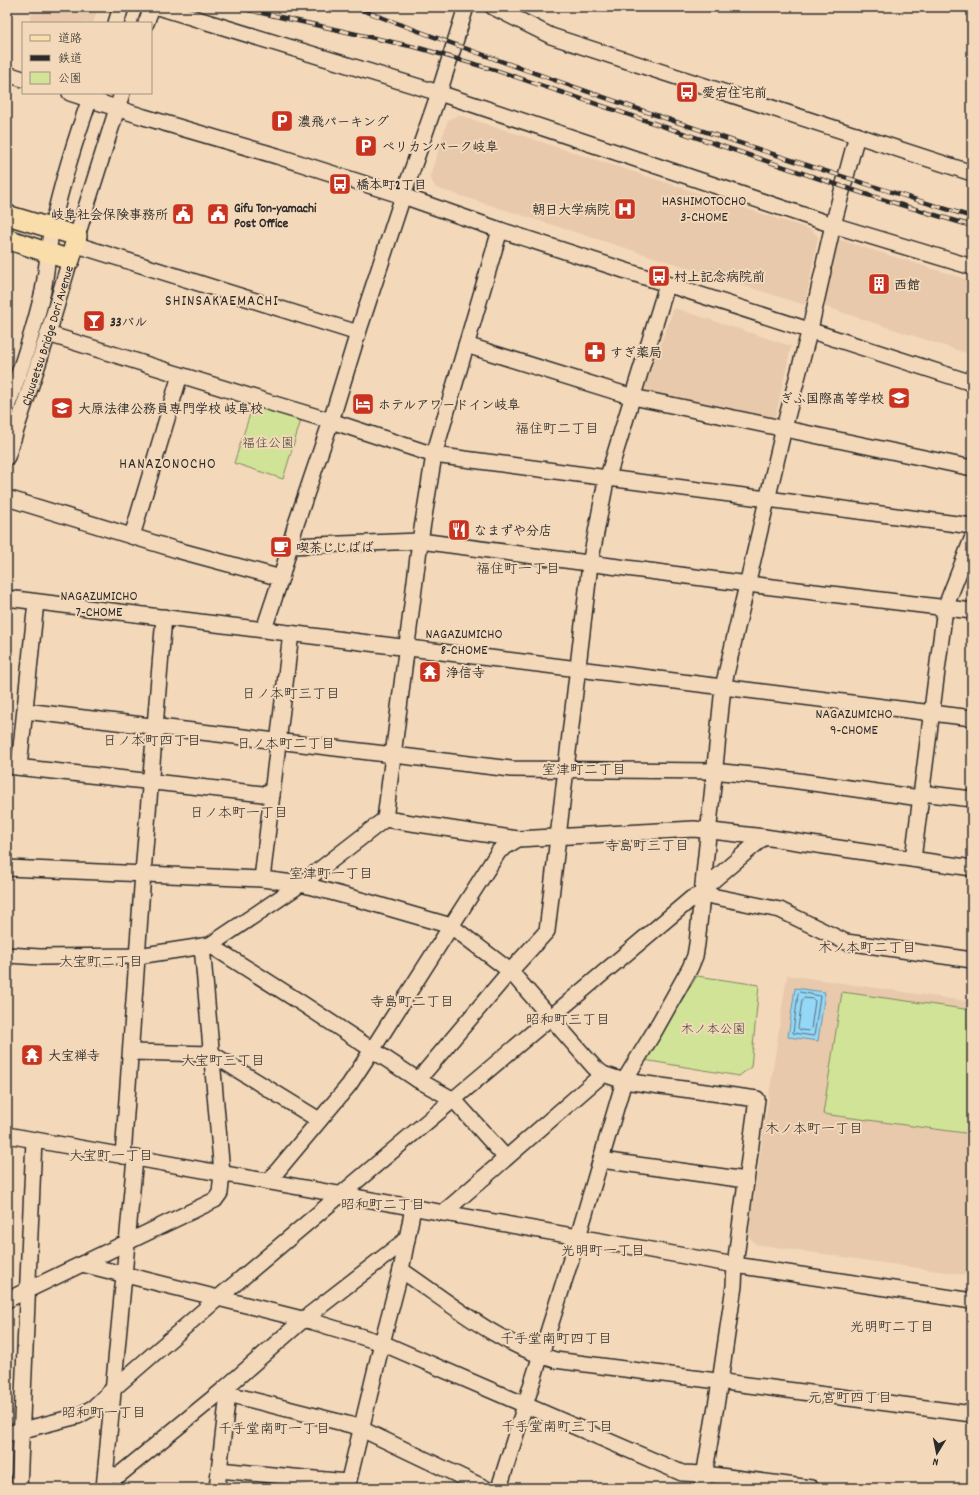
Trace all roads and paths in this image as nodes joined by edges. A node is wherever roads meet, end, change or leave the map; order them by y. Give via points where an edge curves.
1 (121, 7) edge
2 (152, 7) edge
3 (158, 7) edge
4 (466, 7) edge
5 (493, 7) edge
6 (116, 22) edge
7 (146, 22) edge
8 (7, 74) edge
9 (22, 79) edge
10 (439, 93) junction
11 (77, 94) edge
12 (122, 94) edge
13 (91, 96) edge
14 (117, 107) junction
15 (857, 135) junction
16 (972, 173) edge
17 (403, 196) junction
18 (7, 215) edge
19 (833, 225) junction
20 (52, 228) junction
21 (500, 230) junction
22 (7, 239) edge
23 (74, 247) junction
24 (48, 253) junction
25 (972, 267) edge
26 (668, 285) junction
27 (810, 329) junction
28 (358, 333) junction
29 (48, 334) junction
30 (466, 345) junction
31 (180, 375) junction
32 (972, 383) edge
33 (633, 397) junction
34 (7, 407) edge
35 (331, 421) junction
36 (784, 428) junction
37 (434, 455) junction
38 (7, 457) edge
39 (972, 468) edge
40 (608, 478) junction
41 (7, 498) edge
42 (767, 499) junction
43 (972, 526) edge
44 (132, 536) junction
45 (972, 539) edge
46 (420, 541) junction
47 (289, 546) junction
48 (590, 564) junction
49 (281, 578) junction
50 (747, 584) junction
51 (7, 598) edge
52 (36, 602) junction
53 (944, 608) junction
54 (972, 611) edge
55 (164, 617) junction
56 (264, 629) junction
57 (291, 633) junction
58 (407, 647) junction
59 (578, 668) junction
60 (722, 687) junction
61 (25, 711) junction
62 (931, 712) junction
63 (972, 718) edge
64 (156, 727) junction
65 (278, 741) junction
66 (394, 754) junction
67 (13, 767) edge
68 (565, 770) junction
69 (713, 771) junction
70 (150, 782) junction
71 (921, 795) junction
72 (272, 796) junction
73 (972, 799) edge
74 (385, 819) junction
75 (708, 830) junction
76 (557, 837) junction
77 (764, 837) junction
78 (518, 839) junction
79 (914, 859) junction
80 (7, 868) edge
81 (972, 868) edge
82 (143, 873) junction
83 (262, 880) junction
84 (301, 884) junction
85 (703, 892) junction
86 (451, 926) junction
87 (206, 945) junction
88 (7, 955) edge
89 (138, 956) junction
90 (972, 960) edge
91 (510, 971) junction
92 (552, 1018) junction
93 (372, 1050) junction
94 (131, 1052) junction
95 (212, 1054) junction
96 (603, 1074) junction
97 (418, 1080) junction
98 (624, 1081) junction
99 (454, 1100) junction
100 (319, 1120) junction
101 (7, 1135) edge
102 (34, 1140) junction
103 (129, 1157) junction
104 (506, 1158) junction
105 (601, 1160) junction
106 (222, 1173) junction
107 (746, 1180) junction
108 (268, 1182) junction
109 (342, 1195) junction
110 (413, 1208) junction
111 (443, 1213) junction
112 (578, 1237) junction
113 (407, 1239) junction
114 (127, 1243) junction
115 (82, 1264) junction
116 (734, 1265) junction
117 (401, 1270) junction
118 (124, 1275) junction
119 (27, 1290) junction
120 (217, 1299) junction
121 (7, 1300) edge
122 (972, 1300) edge
123 (304, 1319) junction
124 (382, 1343) junction
125 (541, 1356) junction
126 (720, 1382) junction
127 (113, 1389) junction
128 (225, 1392) junction
129 (526, 1405) junction
130 (972, 1414) edge
131 (361, 1428) junction
132 (14, 1432) edge
133 (219, 1470) junction
134 (105, 1481) edge
135 (704, 1481) edge
136 (347, 1485) edge
137 (18, 1488) edge
138 (218, 1488) edge
139 (485, 1488) edge
140 (499, 1488) edge
141 (811, 1488) edge

1 - 6 street
2 - 7 street
3 - 10 street
4 - 10 street
5 - 15 street via 551,36
8 - 9 street
10 - 17 street
10 - 19 street
11 - 13 street
12 - 14 street, Chuusetsu Bridge Dori Avenue
13 - 14 street
13 - 20 street, Chuusetsu Bridge Dori Avenue
14 - 17 street
14 - 23 street, Chuusetsu Bridge Dori Avenue
15 - 16 street
15 - 19 street
17 - 21 street
17 - 28 street
18 - 20 main road
19 - 25 street
19 - 27 street
20 - 23 main road
20 - 24 street, Chuusetsu Bridge Dori Avenue
21 - 26 street
21 - 30 street
22 - 24 main road
23 - 24 main road
23 - 28 street
23 - 29 street, Chuusetsu Bridge Dori Avenue
24 - 34 street, Chuusetsu Bridge Dori Avenue via 34,328
26 - 27 street
26 - 33 street
27 - 32 street
27 - 36 street
28 - 35 street
29 - 31 street
29 - 38 street, Chuusetsu Bridge Dori Avenue
30 - 33 street
30 - 37 street
31 - 35 street
31 - 44 street
33 - 36 street
33 - 40 street
35 - 37 street
35 - 47 street
36 - 39 street
36 - 42 street
37 - 40 street
37 - 46 street
40 - 42 street
40 - 48 street
41 - 44 street
42 - 43 street
42 - 50 street
44 - 49 street
45 - 53 street
46 - 47 street
46 - 48 street
46 - 58 street
47 - 49 street
48 - 50 street
48 - 59 street
49 - 56 street
50 - 53 street
50 - 60 street
51 - 52 street
52 - 55 street
52 - 61 street
53 - 54 street
53 - 62 street
55 - 56 street
55 - 64 street
56 - 57 street
57 - 58 street
57 - 65 street
58 - 59 street
58 - 66 street
59 - 60 street
59 - 68 street
60 - 62 street
60 - 69 street
61 - 64 street
61 - 67 street
62 - 63 street
62 - 71 street
64 - 65 street
64 - 70 street
65 - 66 street
65 - 72 street
66 - 68 street via 511,769
66 - 74 street
67 - 70 street
68 - 69 street
68 - 76 street
69 - 71 street
69 - 75 street
70 - 72 street
70 - 82 street
71 - 73 street
71 - 79 street
72 - 83 street
74 - 78 street
74 - 84 street
75 - 76 street via 694,828
75 - 77 street
75 - 85 street
76 - 78 street
76 - 91 street via 547,931
77 - 79 street
77 - 85 street
78 - 86 street via 499,851
79 - 81 street
80 - 82 street
82 - 83 street
82 - 89 street
83 - 84 street
84 - 86 street
84 - 87 street
85 - 90 street via 780,910 846,942
85 - 92 street via 692,898
85 - 98 street via 695,956 690,968
86 - 91 street
86 - 93 street
87 - 89 street
87 - 93 street
87 - 95 street
88 - 89 street
89 - 94 street
91 - 92 street
91 - 97 street
92 - 96 street
92 - 99 street
93 - 97 street
93 - 100 street via 349,1085
94 - 95 street
94 - 103 street
95 - 100 street
95 - 106 street
96 - 98 street
96 - 104 street
97 - 99 street
98 - 105 street
98 - 107 street via 757,1099
99 - 104 street
99 - 109 street
100 - 108 street
101 - 102 street
102 - 103 street
102 - 119 street
103 - 106 street
103 - 114 street
104 - 111 street
105 - 107 street
105 - 112 street
106 - 108 street
106 - 114 street via 220,1194 215,1200
107 - 116 street
108 - 109 street
109 - 110 street
109 - 120 street
110 - 111 street
110 - 113 street
111 - 112 street
112 - 116 street
112 - 125 street
113 - 117 street
113 - 123 street
114 - 115 street
114 - 118 street
115 - 118 street
115 - 119 street
116 - 122 street
116 - 126 street via 734,1286
117 - 124 street
117 - 125 street via 499,1337
118 - 120 street
118 - 127 street
119 - 121 street
119 - 132 street
120 - 123 street
120 - 127 street
123 - 124 street
123 - 128 street
124 - 129 street
124 - 131 street
125 - 126 street
125 - 129 street
126 - 130 street
126 - 135 street
127 - 132 street via 94,1407 78,1416
127 - 134 street
128 - 131 street
128 - 133 street
128 - 134 street via 119,1475
129 - 135 street
129 - 140 street
131 - 136 street
131 - 139 street
132 - 137 street
133 - 136 street
133 - 138 street
135 - 141 street

